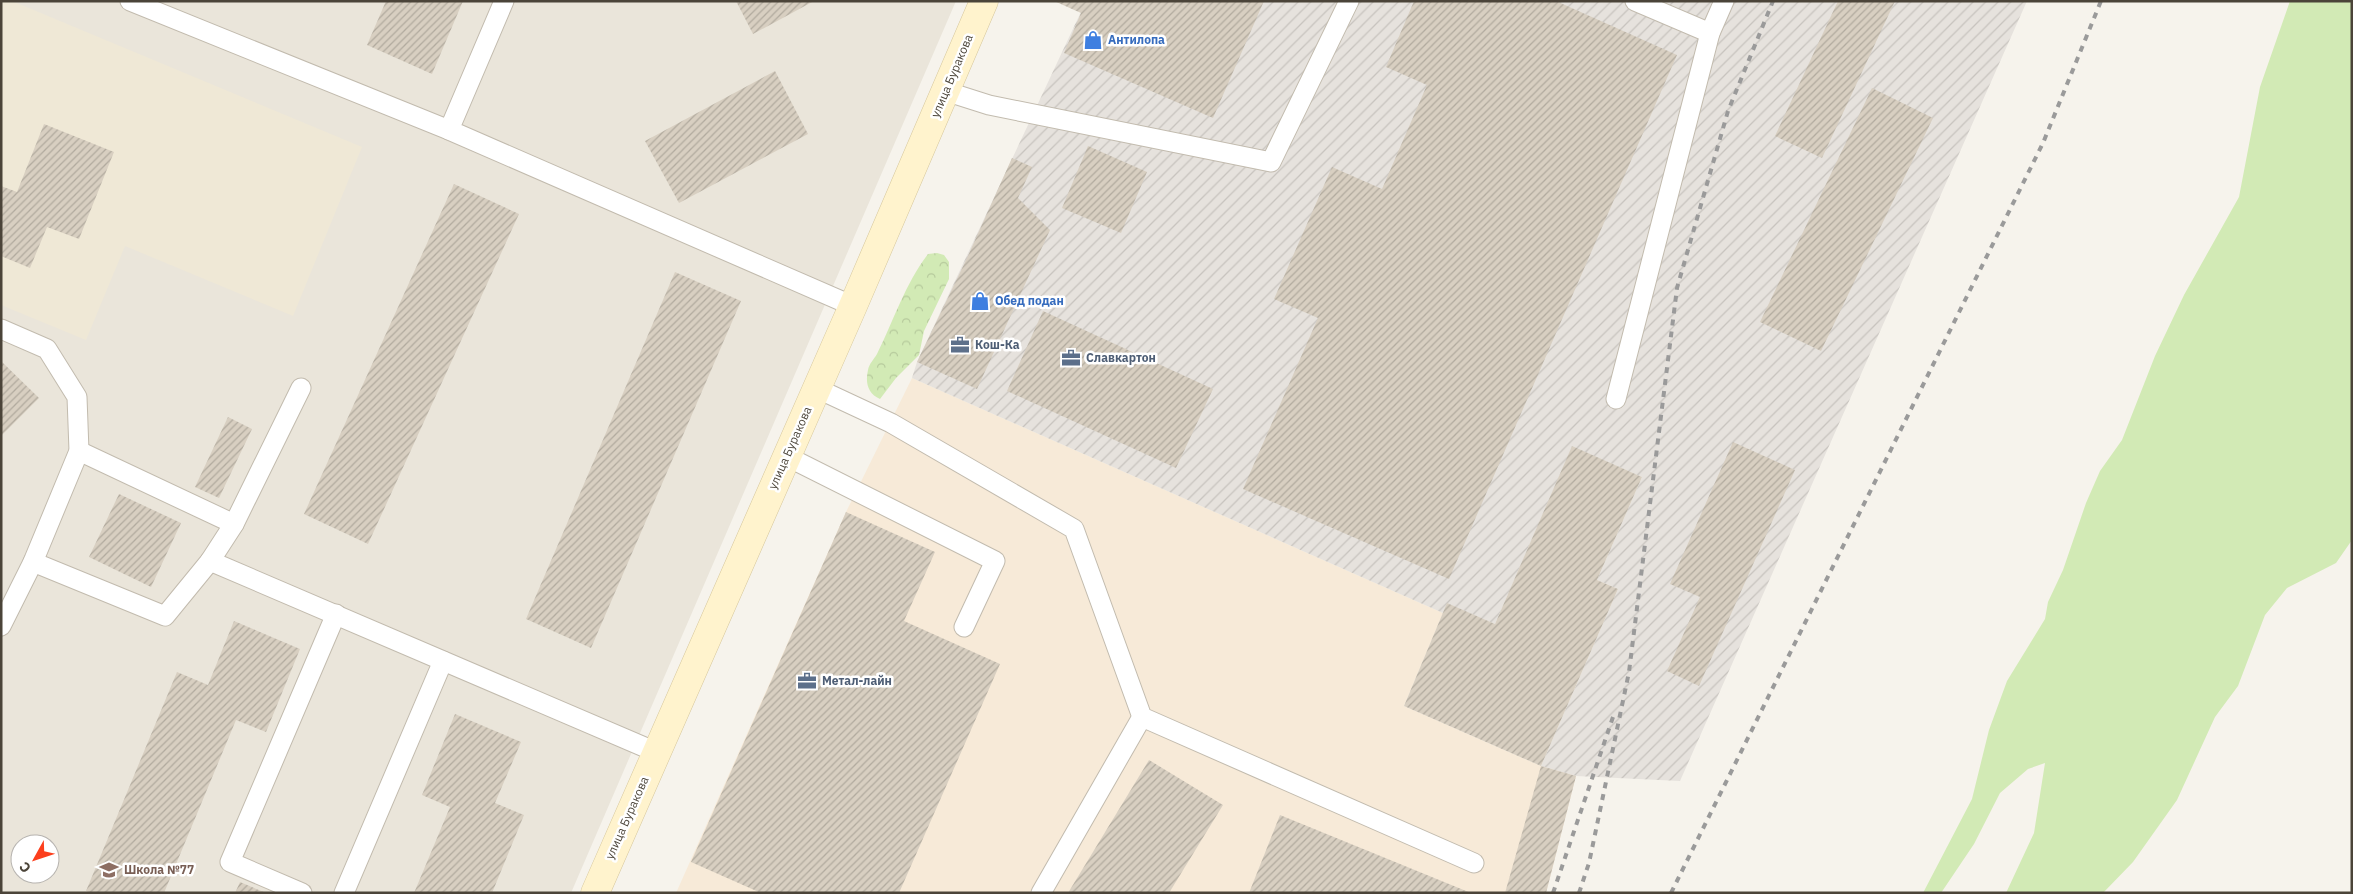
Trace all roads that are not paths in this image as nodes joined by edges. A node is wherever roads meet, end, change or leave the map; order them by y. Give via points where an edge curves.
1 (130, 1) edge
2 (504, 1) edge
3 (984, 1) edge
4 (1349, 1) edge
5 (1635, 1) edge
6 (1724, 1) edge
7 (1710, 33) junction
8 (945, 91) junction
9 (449, 130) junction
10 (853, 306) junction
11 (1, 329) edge
12 (301, 388) dead end
13 (816, 388) junction
14 (1616, 399) dead end
15 (79, 451) junction
16 (786, 456) junction
17 (234, 524) junction
18 (210, 561) junction
19 (34, 562) junction
20 (336, 614) junction
21 (1, 626) edge
22 (964, 627) dead end
23 (444, 661) junction
24 (1142, 717) junction
25 (656, 752) junction
26 (1474, 863) dead end
27 (302, 893) edge
28 (344, 893) edge
29 (594, 893) edge
30 (1041, 893) edge

1 - 9 lane
2 - 9 lane
3 - 8 street, улица Буракова
4 - 8 lane via 1271,162 989,105
5 - 7 lane
6 - 7 lane
7 - 14 lane
8 - 10 street, улица Буракова
9 - 10 lane
10 - 13 street, улица Буракова
11 - 15 lane via 48,349 77,398
12 - 17 lane
13 - 16 street, улица Буракова
13 - 24 lane via 891,422 1074,529
15 - 17 lane
15 - 19 lane
16 - 22 lane via 994,561
16 - 25 street, улица Буракова
17 - 18 lane
18 - 19 lane via 165,616
18 - 20 lane
19 - 21 lane
20 - 23 lane
20 - 27 lane via 230,862
23 - 25 lane
23 - 28 lane
24 - 26 lane
24 - 30 lane
25 - 29 street, улица Буракова

